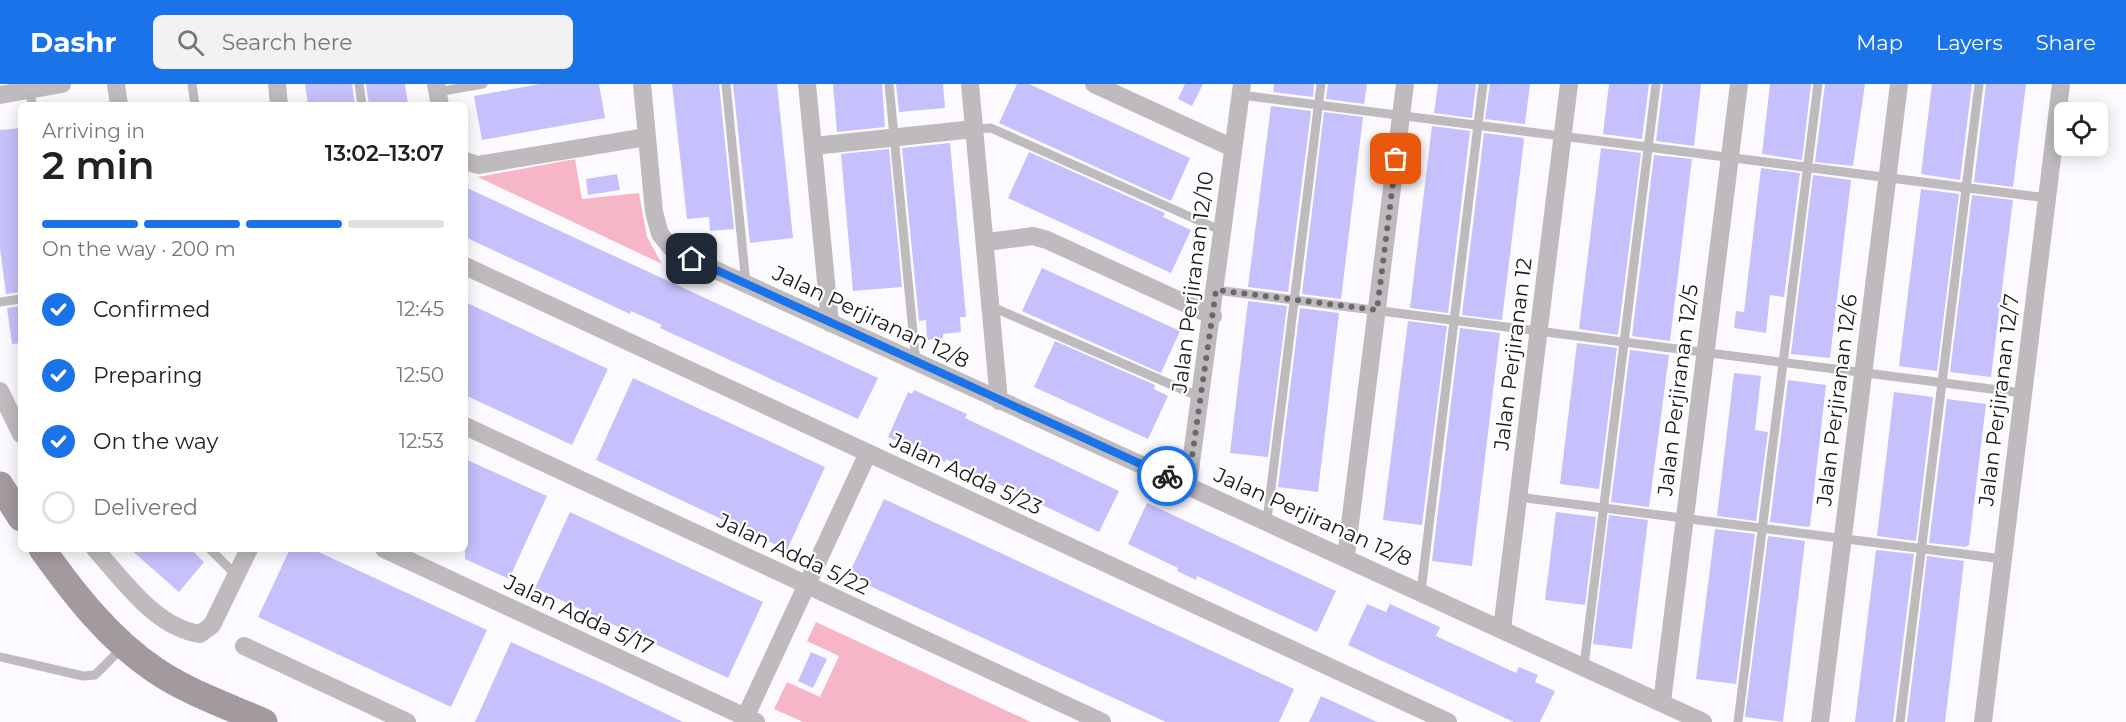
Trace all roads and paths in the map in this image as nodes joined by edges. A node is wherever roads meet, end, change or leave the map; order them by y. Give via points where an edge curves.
1 (62, 84) edge
2 (116, 84) edge
3 (192, 84) edge
4 (277, 84) edge
5 (359, 84) edge
6 (483, 84) edge
7 (642, 84) edge
8 (726, 84) edge
9 (807, 84) edge
10 (889, 84) edge
11 (970, 84) edge
12 (1094, 84) edge
13 (1321, 84) edge
14 (1405, 84) edge
15 (1483, 84) edge
16 (1569, 84) edge
17 (1656, 84) edge
18 (1738, 84) edge
19 (1818, 84) edge
20 (1899, 84) edge
21 (1979, 84) edge
22 (2061, 84) edge
23 (1241, 90) edge
24 (34, 92) edge
25 (438, 94) edge
26 (0, 95) edge
27 (118, 102) edge
28 (195, 102) edge
29 (279, 102) edge
30 (362, 102) edge
31 (1319, 105) junction
32 (1401, 116) junction
33 (1478, 126) junction
34 (974, 129) junction
35 (1562, 136) junction
36 (646, 137) junction
37 (893, 137) junction
38 (814, 146) junction
39 (1648, 147) junction
40 (1233, 148) junction
41 (1729, 158) junction
42 (468, 162) edge
43 (1808, 168) junction
44 (1887, 178) junction
45 (1966, 188) junction
46 (2047, 198) junction
47 (1222, 231) junction
48 (987, 242) junction
49 (468, 267) edge
50 (746, 284) junction
51 (1216, 290) junction
52 (18, 299) edge
53 (1295, 300) junction
54 (0, 302) edge
55 (990, 306) junction
56 (1377, 310) junction
57 (1213, 316) junction
58 (1454, 320) junction
59 (830, 323) junction
60 (1539, 331) junction
61 (1624, 342) junction
62 (1705, 352) junction
63 (1783, 362) junction
64 (916, 363) junction
65 (1863, 372) junction
66 (1942, 382) junction
67 (0, 391) edge
68 (2023, 393) junction
69 (1202, 397) junction
70 (999, 401) junction
71 (468, 427) edge
72 (18, 428) edge
73 (868, 453) junction
74 (0, 485) edge
75 (1188, 485) junction
76 (1518, 497) junction
77 (1603, 508) junction
78 (18, 513) edge
79 (1685, 518) junction
80 (1267, 520) junction
81 (1762, 528) junction
82 (1843, 538) junction
83 (1921, 548) junction
84 (44, 552) edge
85 (98, 552) edge
86 (213, 552) edge
87 (248, 552) edge
88 (390, 552) edge
89 (1346, 556) junction
90 (2003, 559) junction
91 (236, 575) junction
92 (807, 585) junction
93 (1420, 591) junction
94 (1502, 629) junction
95 (124, 646) junction
96 (244, 646) dead end
97 (0, 657) edge
98 (1584, 666) junction
99 (1662, 702) junction
100 (748, 720) edge
101 (264, 722) edge
102 (407, 722) edge
103 (1102, 722) edge
104 (1448, 722) edge
105 (1704, 722) edge
106 (1738, 722) edge
107 (1820, 722) edge
108 (1900, 722) edge
109 (1983, 722) edge

1 - 24 street
2 - 27 street
3 - 28 lane
4 - 29 street
5 - 30 lane
6 - 25 lane
7 - 36 street
8 - 50 lane
9 - 38 street
10 - 37 lane
11 - 34 street
12 - 40 street
13 - 31 lane
14 - 32 street
15 - 33 lane
16 - 35 street, Jalan Perjiranan 12
17 - 39 lane
18 - 41 street, Jalan Perjiranan 12/5
19 - 43 lane
20 - 44 street, Jalan Perjiranan 12/6
21 - 45 lane
22 - 46 street, Jalan Perjiranan 12/7
23 - 31 lane
23 - 40 street, Jalan Perjiranan 12/10
24 - 26 street
31 - 32 lane
31 - 53 lane
32 - 33 lane
32 - 56 street
33 - 35 lane
33 - 58 lane
34 - 37 street
34 - 47 lane via 991,128
34 - 48 street
35 - 39 lane
35 - 60 street, Jalan Perjiranan 12
36 - 42 street via 478,165
36 - 50 street, Jalan Perjiranan 12/8 via 660,234 675,250
37 - 38 street
37 - 64 lane
38 - 59 street
39 - 41 lane
39 - 61 lane
40 - 47 street, Jalan Perjiranan 12/10
41 - 43 lane
41 - 62 street, Jalan Perjiranan 12/5
43 - 44 lane
43 - 63 lane
44 - 45 lane
44 - 65 street, Jalan Perjiranan 12/6
45 - 46 lane
45 - 66 lane
46 - 68 street, Jalan Perjiranan 12/7
47 - 51 street, Jalan Perjiranan 12/10
48 - 55 street
48 - 57 street via 1033,236 1047,240
49 - 73 street, Jalan Adda 5/23
50 - 59 street, Jalan Perjiranan 12/8
51 - 53 lane
51 - 57 street, Jalan Perjiranan 12/10
52 - 54 lane
53 - 56 lane
53 - 80 lane
55 - 69 lane
55 - 70 street
56 - 58 lane
56 - 89 street
57 - 69 street, Jalan Perjiranan 12/10
58 - 60 lane
58 - 93 lane
59 - 64 street, Jalan Perjiranan 12/8
60 - 61 lane
60 - 76 street, Jalan Perjiranan 12
61 - 62 lane
61 - 77 lane
62 - 63 lane
62 - 79 street, Jalan Perjiranan 12/5
63 - 65 lane
63 - 81 lane
64 - 70 street, Jalan Perjiranan 12/8
65 - 66 lane
65 - 82 street, Jalan Perjiranan 12/6
66 - 68 lane
66 - 83 lane
67 - 72 street
68 - 90 street, Jalan Perjiranan 12/7
69 - 75 street, Jalan Perjiranan 12/10
70 - 75 street, Jalan Perjiranan 12/8
71 - 92 street, Jalan Adda 5/22
73 - 92 street
73 - 104 street, Jalan Adda 5/23
74 - 78 main road
75 - 80 street, Jalan Perjiranan 12/8
76 - 77 lane
76 - 94 street, Jalan Perjiranan 12
77 - 79 lane
77 - 98 lane
79 - 81 lane
79 - 99 street, Jalan Perjiranan 12/5
80 - 89 street, Jalan Perjiranan 12/8
81 - 82 lane
81 - 106 lane
82 - 83 lane
82 - 107 street, Jalan Perjiranan 12/6
83 - 90 lane
83 - 108 lane
84 - 95 main road via 74,594
85 - 91 street via 170,625 184,632 200,634 212,625
86 - 91 lane
87 - 91 street
88 - 100 street, Jalan Adda 5/17
89 - 93 street, Jalan Perjiranan 12/8
90 - 109 street, Jalan Perjiranan 12/7
92 - 100 street
92 - 103 street, Jalan Adda 5/22
93 - 94 street, Jalan Perjiranan 12/8
94 - 98 street, Jalan Perjiranan 12/8
95 - 97 lane via 95,675 83,676
95 - 101 main road via 156,671
96 - 102 street
98 - 99 street, Jalan Perjiranan 12/8
99 - 105 street, Jalan Perjiranan 12/8

